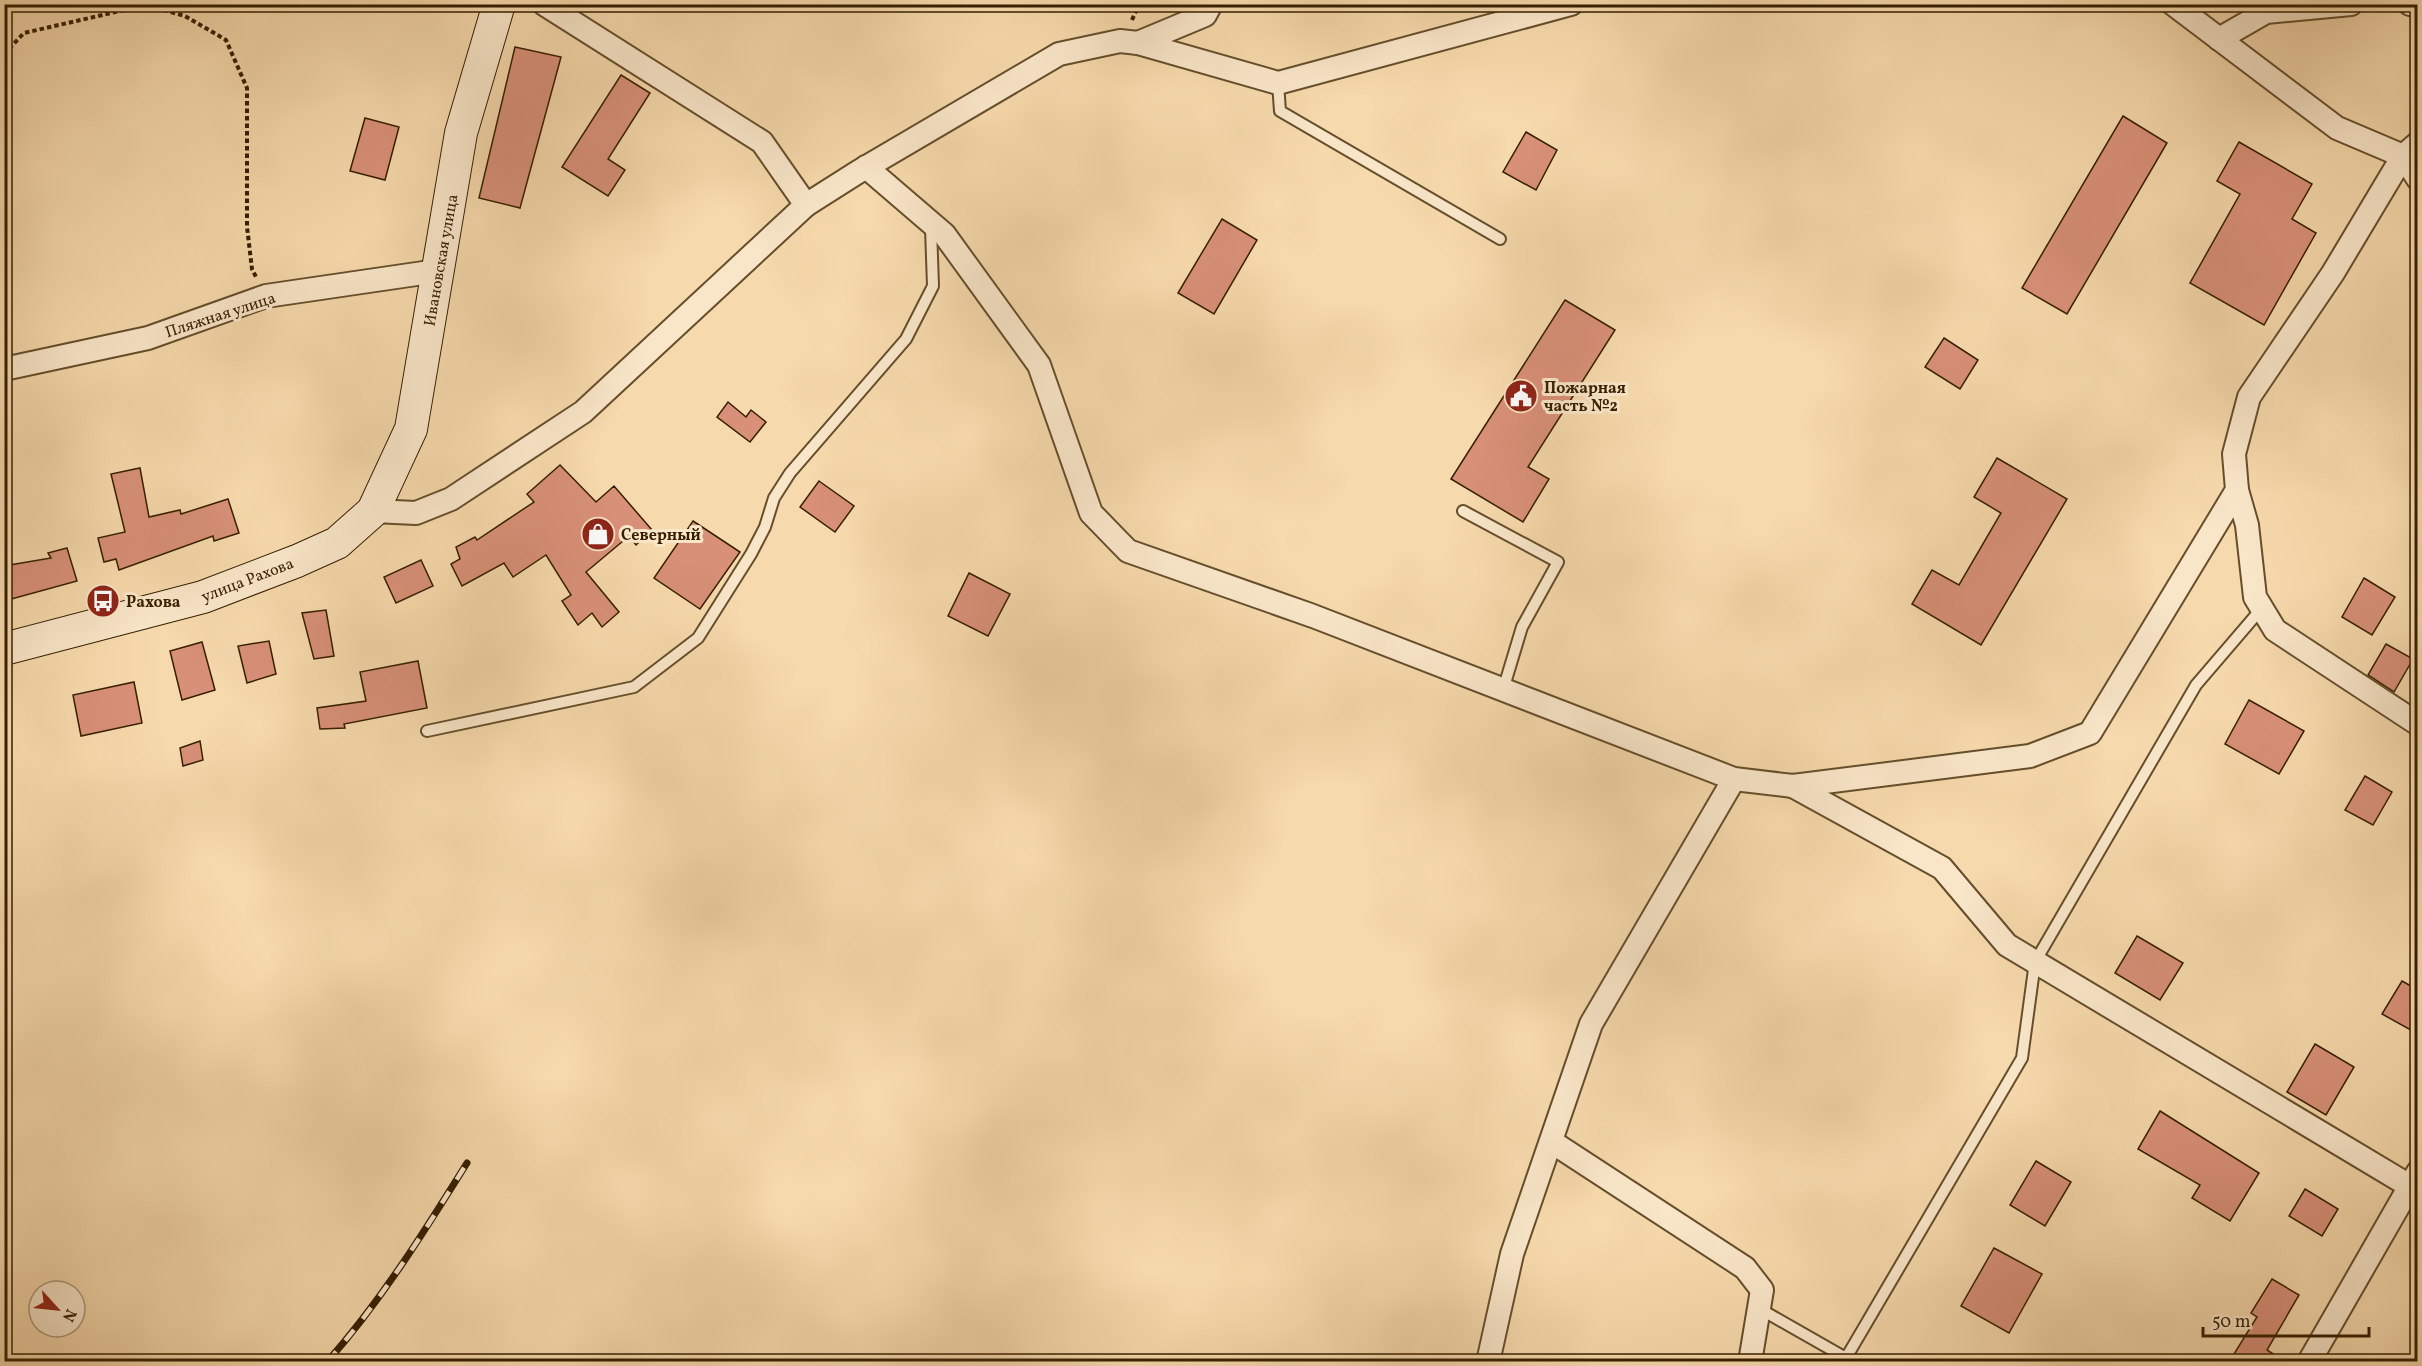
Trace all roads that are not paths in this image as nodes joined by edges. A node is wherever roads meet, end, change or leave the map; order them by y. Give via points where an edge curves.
1 (544, 4) edge
2 (1211, 4) edge
3 (1570, 4) edge
4 (2173, 4) edge
5 (2351, 4) edge
6 (2410, 4) edge
7 (496, 5) edge
8 (2418, 5) edge
9 (2219, 39) junction
10 (1138, 43) junction
11 (1278, 83) junction
12 (2410, 150) edge
13 (866, 167) junction
14 (2418, 179) edge
15 (806, 205) junction
16 (930, 220) junction
17 (1500, 239) dead end
18 (437, 272) junction
19 (4, 369) edge
20 (2237, 490) junction
21 (374, 511) junction
22 (1462, 511) dead end
23 (2262, 608) junction
24 (4, 649) edge
25 (1503, 690) junction
26 (2418, 724) edge
27 (428, 731) dead end
28 (1734, 779) junction
29 (1793, 786) junction
30 (2035, 962) junction
31 (1551, 1142) junction
32 (2414, 1183) edge
33 (1760, 1309) junction
34 (1488, 1362) edge
35 (1750, 1362) edge
36 (2309, 1362) edge

1 - 15 street via 762,142
2 - 10 street via 1205,15
3 - 11 street
4 - 9 street
5 - 9 street via 2266,12
6 - 8 street
7 - 18 main road, Ивановская улица via 462,133
9 - 12 street via 2337,128
10 - 11 street
10 - 13 street via 1120,41 1059,54
11 - 17 lane via 1280,111
12 - 14 street
12 - 20 street via 2249,397 2234,454
13 - 15 street
13 - 16 street
15 - 21 street via 584,412 451,499 416,513
16 - 25 street via 1039,365 1091,513 1128,551 1313,616
16 - 27 lane via 934,241 933,286 906,339 790,473 774,498 751,554 698,638 634,687
18 - 19 street, Пляжная улица via 266,296 148,338
18 - 21 main road, Ивановская улица via 411,429
20 - 23 street via 2247,525 2255,597
20 - 29 street via 2090,733 2030,756
21 - 24 main road, улица Рахова via 337,543 213,593
22 - 25 lane via 1558,562 1521,627
23 - 26 street via 2275,630
23 - 30 lane via 2196,686
25 - 28 street
28 - 29 street
28 - 31 street via 1591,1024
29 - 30 street via 1942,868 2007,945
30 - 32 street
30 - 33 lane via 2022,1058 1846,1358
31 - 33 street via 1745,1268 1762,1290
31 - 34 street via 1512,1254
32 - 36 street
33 - 35 street

